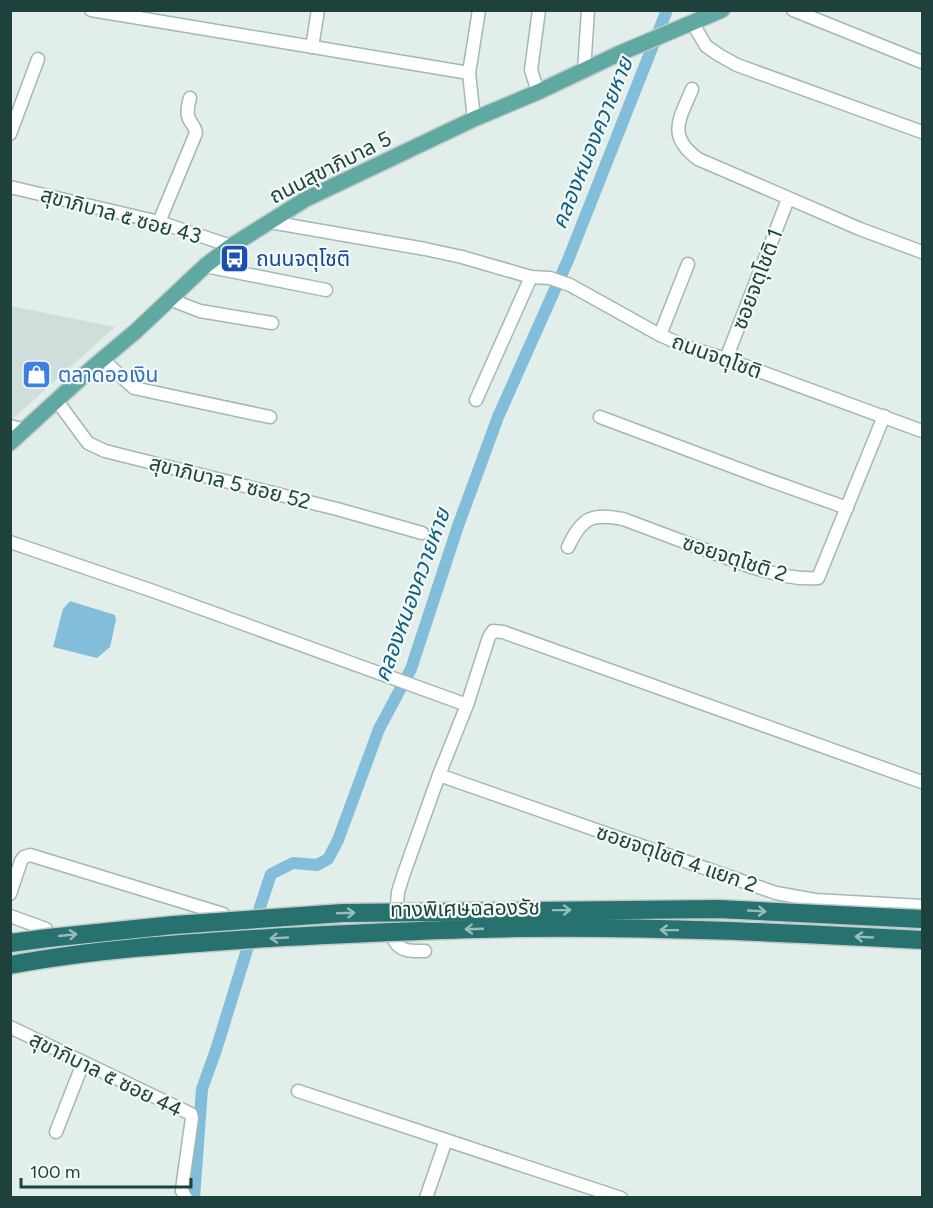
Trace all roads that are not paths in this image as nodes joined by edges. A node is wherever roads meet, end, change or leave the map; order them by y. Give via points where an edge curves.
1 (91, 10) edge
2 (318, 10) edge
3 (479, 10) edge
4 (539, 10) edge
5 (722, 10) edge
6 (793, 10) edge
7 (587, 11) edge
8 (693, 24) junction
9 (312, 47) junction
10 (38, 59) dead end
11 (922, 62) edge
12 (584, 71) junction
13 (469, 73) junction
14 (692, 89) dead end
15 (538, 92) junction
16 (190, 98) dead end
17 (474, 119) junction
18 (922, 132) edge
19 (10, 134) edge
20 (10, 187) edge
21 (788, 198) junction
22 (159, 222) junction
23 (270, 222) junction
24 (231, 246) junction
25 (922, 252) edge
26 (688, 264) dead end
27 (205, 266) junction
28 (531, 277) junction
29 (326, 290) dead end
30 (169, 299) junction
31 (272, 323) dead end
32 (660, 335) junction
33 (726, 359) junction
34 (103, 360) junction
35 (476, 400) dead end
36 (57, 401) junction
37 (884, 416) junction
38 (270, 417) dead end
39 (600, 417) dead end
40 (18, 428) edge
41 (922, 430) edge
42 (10, 443) edge
43 (847, 508) junction
44 (422, 533) dead end
45 (10, 542) edge
46 (568, 547) dead end
47 (467, 705) junction
48 (440, 775) junction
49 (921, 778) edge
50 (13, 877) edge
51 (10, 894) edge
52 (922, 906) edge
53 (223, 914) dead end
54 (10, 916) edge
55 (922, 919) edge
56 (46, 929) dead end
57 (922, 940) edge
58 (10, 943) edge
59 (424, 951) dead end
60 (10, 965) edge
61 (10, 1027) edge
62 (83, 1063) junction
63 (298, 1091) dead end
64 (56, 1132) dead end
65 (446, 1140) junction
66 (186, 1197) edge
67 (426, 1197) edge
68 (621, 1197) edge

1 - 9 street
2 - 9 street
3 - 13 street
4 - 15 street via 531,70
5 - 8 main road, ถนนสุขาภิบาล 5
6 - 11 street
7 - 12 street
8 - 12 main road, ถนนสุขาภิบาล 5
8 - 18 street via 706,46 737,65
9 - 13 street
10 - 19 street
12 - 15 main road, ถนนสุขาภิบาล 5
13 - 17 street
14 - 21 street via 678,124 678,132 691,154
15 - 17 main road, ถนนสุขาภิบาล 5
16 - 22 street via 187,111 196,133
17 - 23 main road, ถนนสุขาภิบาล 5 via 306,199
20 - 22 street, สุขาภิบาล ๕ ซอย 43
21 - 25 street
21 - 33 street, ซอยจตุโชติ 1
22 - 24 street, สุขาภิบาล ๕ ซอย 43
23 - 24 main road, ถนนสุขาภิบาล 5
23 - 28 street, ถนนจตุโชติ via 425,249
24 - 27 main road, ถนนสุขาภิบาล 5
26 - 32 street
27 - 29 street
27 - 30 main road, ถนนสุขาภิบาล 5
28 - 32 street, ถนนจตุโชติ via 570,285
28 - 35 street
30 - 31 street via 200,311
30 - 34 main road, ถนนสุขาภิบาล 5
32 - 33 street, ถนนจตุโชติ
33 - 37 street, ถนนจตุโชติ
34 - 36 main road, ถนนสุขาภิบาล 5
34 - 38 street via 134,388
36 - 40 main road, ถนนสุขาภิบาล 5
36 - 44 street, สุขาภิบาล 5 ซอย 52 via 88,443 105,451
37 - 41 street, ถนนจตุโชติ
37 - 43 street, ซอยจตุโชติ 2
39 - 43 street
40 - 42 main road, ถนนสุขาภิบาล 5
43 - 46 street, ซอยจตุโชติ 2 via 818,578 792,578 751,567 605,515 583,523
45 - 47 street
47 - 48 street
47 - 49 street via 489,637 494,631 503,632
48 - 52 street, ซอยจตุโชติ 4 แยก 2 via 776,893 815,900
48 - 59 street via 398,892 396,945
50 - 51 street
50 - 53 street via 24,857 30,855
54 - 56 street
58 -> 55 highway, ทางพิเศษฉลองรัช, bridge via 174,925 343,913 717,909
57 -> 60 highway, ทางพิเศษฉลองรัช, bridge via 714,930 519,928 186,943
61 - 62 street, สุขาภิบาล ๕ ซอย 44
62 - 64 street
62 - 66 street, สุขาภิบาล ๕ ซอย 44 via 191,1114 182,1191
63 - 65 street
65 - 67 street
65 - 68 street

